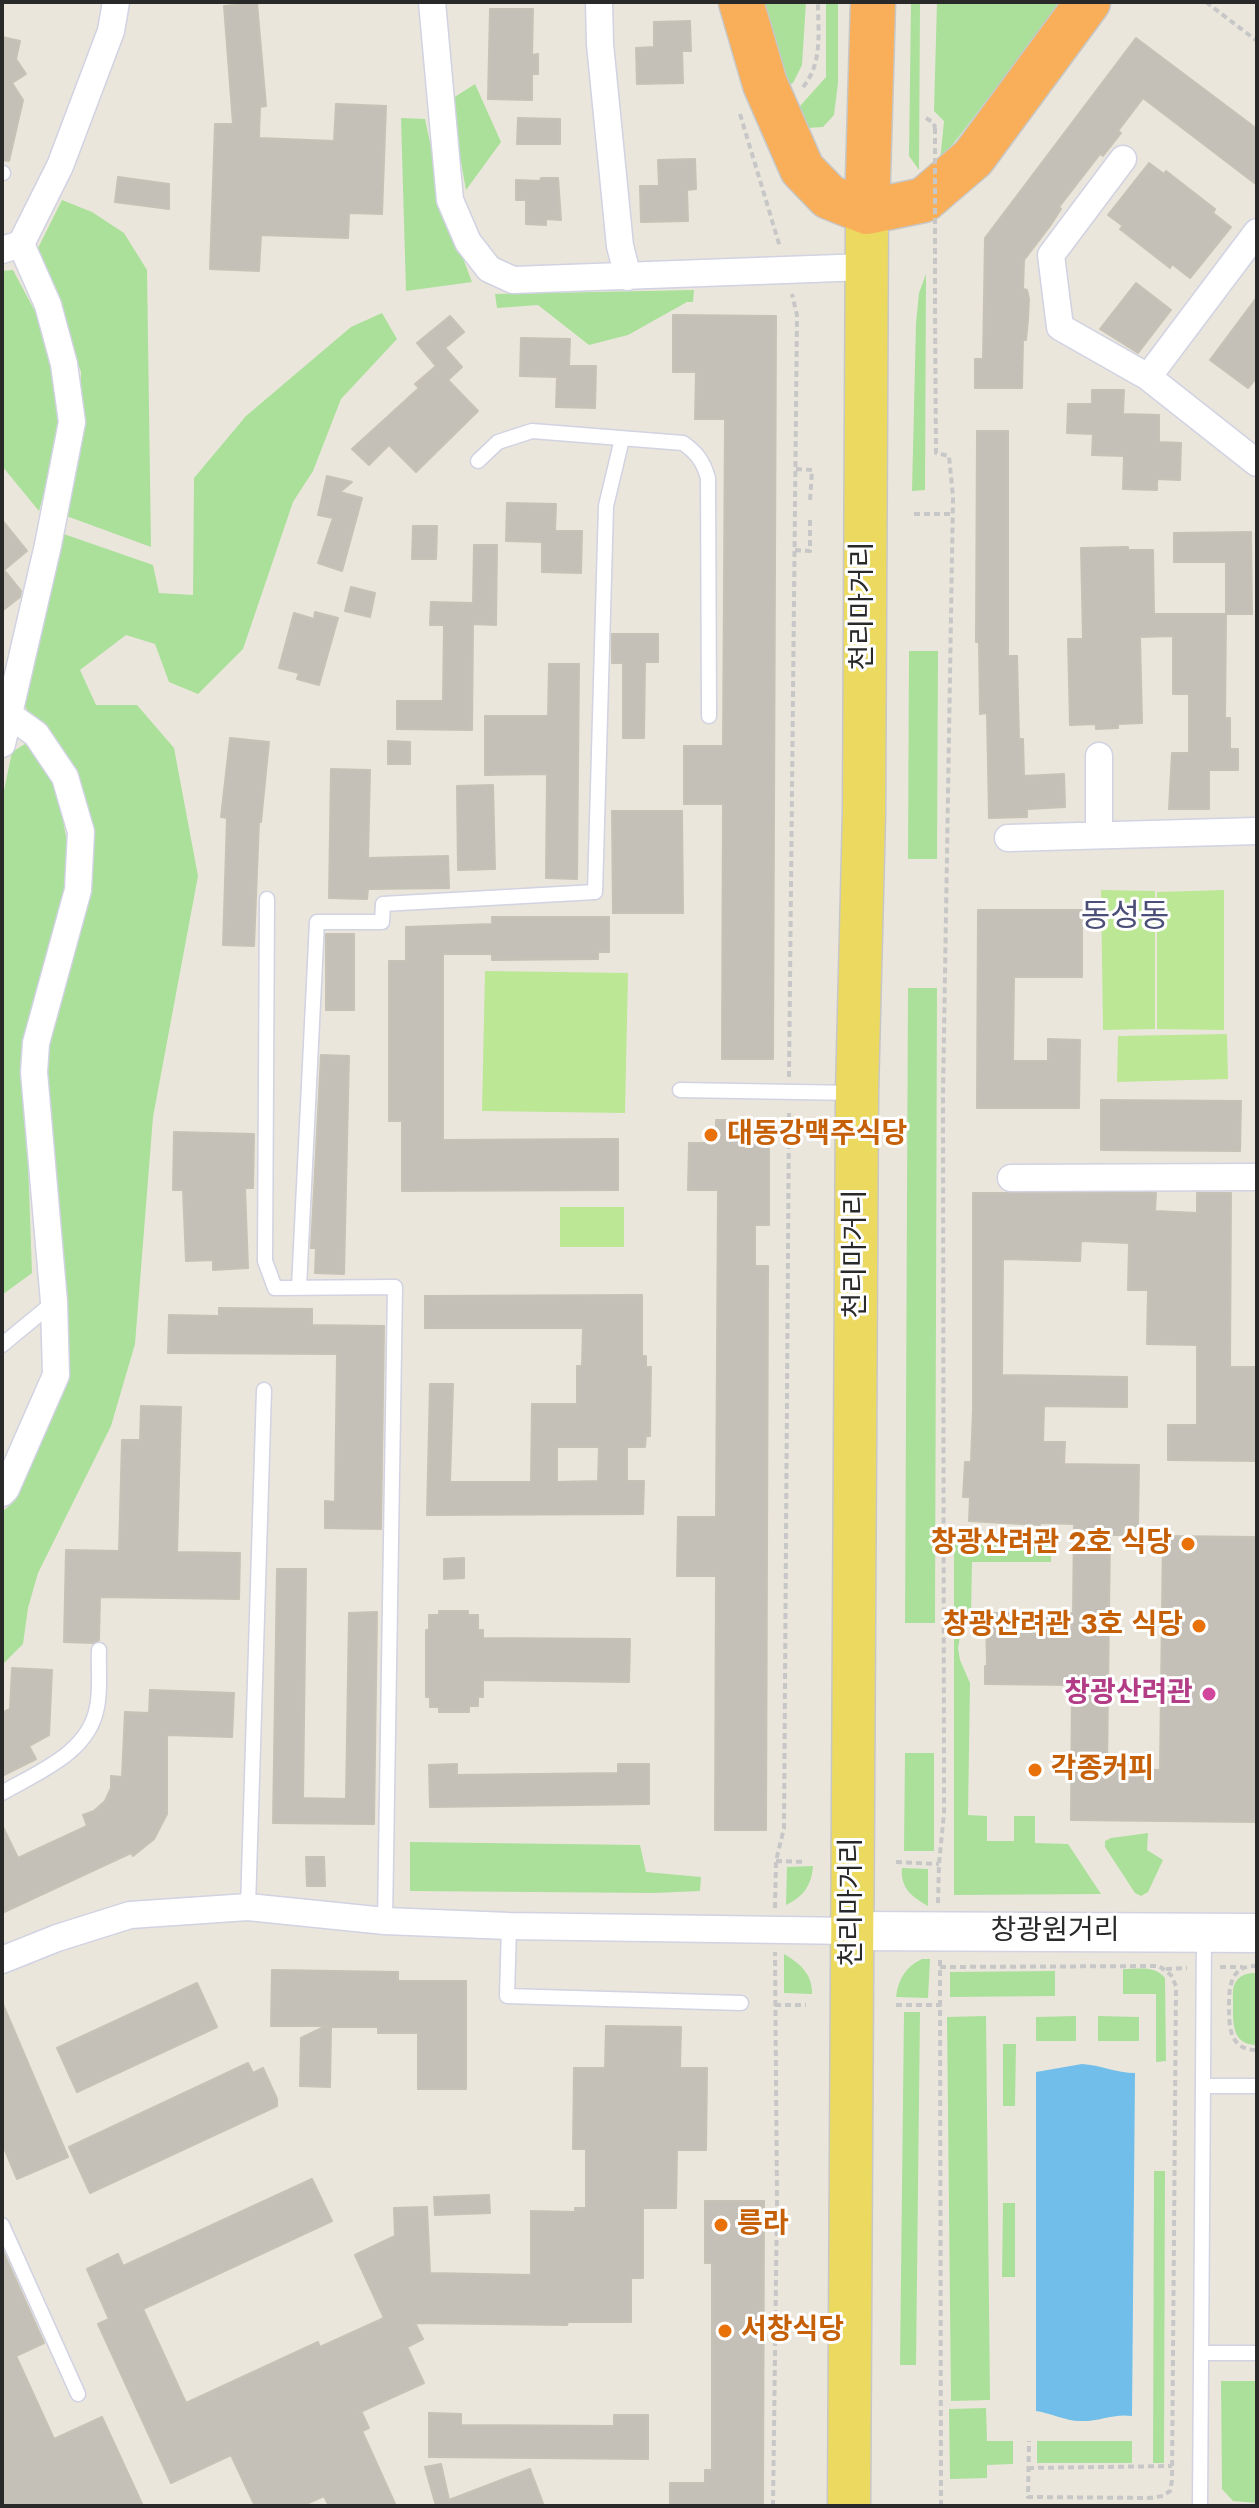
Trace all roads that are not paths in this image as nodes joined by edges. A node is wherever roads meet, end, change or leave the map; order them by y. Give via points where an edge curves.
1 (116, 2) edge
2 (432, 2) edge
3 (599, 2) edge
4 (741, 2) edge
5 (873, 2) edge
6 (1088, 2) edge
7 (1123, 159) dead end
8 (867, 212) junction
9 (1257, 232) edge
10 (12, 247) edge
11 (866, 267) junction
12 (628, 277) junction
13 (1148, 377) junction
14 (622, 439) junction
15 (478, 461) dead end
16 (1257, 463) edge
17 (8, 714) junction
18 (709, 716) dead end
19 (2, 744) edge
20 (1099, 756) dead end
21 (1257, 831) edge
22 (1099, 835) junction
23 (1008, 838) dead end
24 (267, 899) dead end
25 (680, 1090) dead end
26 (857, 1093) junction
27 (1257, 1177) edge
28 (1011, 1178) dead end
29 (299, 1287) junction
30 (54, 1302) junction
31 (2, 1345) edge
32 (264, 1390) dead end
33 (2, 1493) edge
34 (99, 1650) dead end
35 (2, 1793) edge
36 (248, 1907) junction
37 (385, 1921) junction
38 (509, 1926) junction
39 (853, 1931) junction
40 (1204, 1932) junction
41 (1257, 1933) edge
42 (2, 1960) edge
43 (741, 2003) dead end
44 (1203, 2086) junction
45 (1257, 2086) edge
46 (2, 2225) edge
47 (1201, 2353) junction
48 (1257, 2353) edge
49 (78, 2394) dead end
50 (849, 2506) edge
51 (1200, 2506) edge

1 - 10 street via 111,31 60,166
2 - 12 street via 450,200 468,242 489,269 513,280
3 - 12 street via 620,246
4 - 8 highway via 765,84 802,169 829,197
5 - 8 highway, 천리마거리
6 - 8 highway via 973,158 924,200
7 - 13 street via 1051,255 1060,327
8 - 11 main road, 천리마거리
9 - 13 street
10 - 17 street via 48,305 72,422
11 - 12 street
11 - 26 main road, 천리마거리
13 - 16 street
14 - 15 lane via 532,431 498,442
14 - 18 lane via 683,443 703,462 708,478
14 - 29 lane via 606,506 595,892 383,904 382,922 317,922
17 - 19 street
17 - 30 street via 36,734 65,777 81,832 78,890 36,1043 34,1072
20 - 22 street
21 - 22 street
22 - 23 street
24 - 29 lane via 265,1261 275,1288
25 - 26 lane
26 - 39 main road, 천리마거리
27 - 28 street
29 - 37 lane via 395,1287
30 - 31 lane
30 - 33 street via 56,1375
32 - 36 lane
34 - 35 lane via 97,1707 88,1735 69,1753
36 - 37 street
36 - 42 street via 130,1915
37 - 38 street
38 - 39 street
38 - 43 lane via 507,1996
39 - 40 main road, 창광원거리
39 - 50 main road, 천리마거리
40 - 41 main road, 창광원거리
40 - 44 lane
44 - 45 lane
44 - 47 lane
46 - 49 lane
47 - 48 lane
47 - 51 lane

